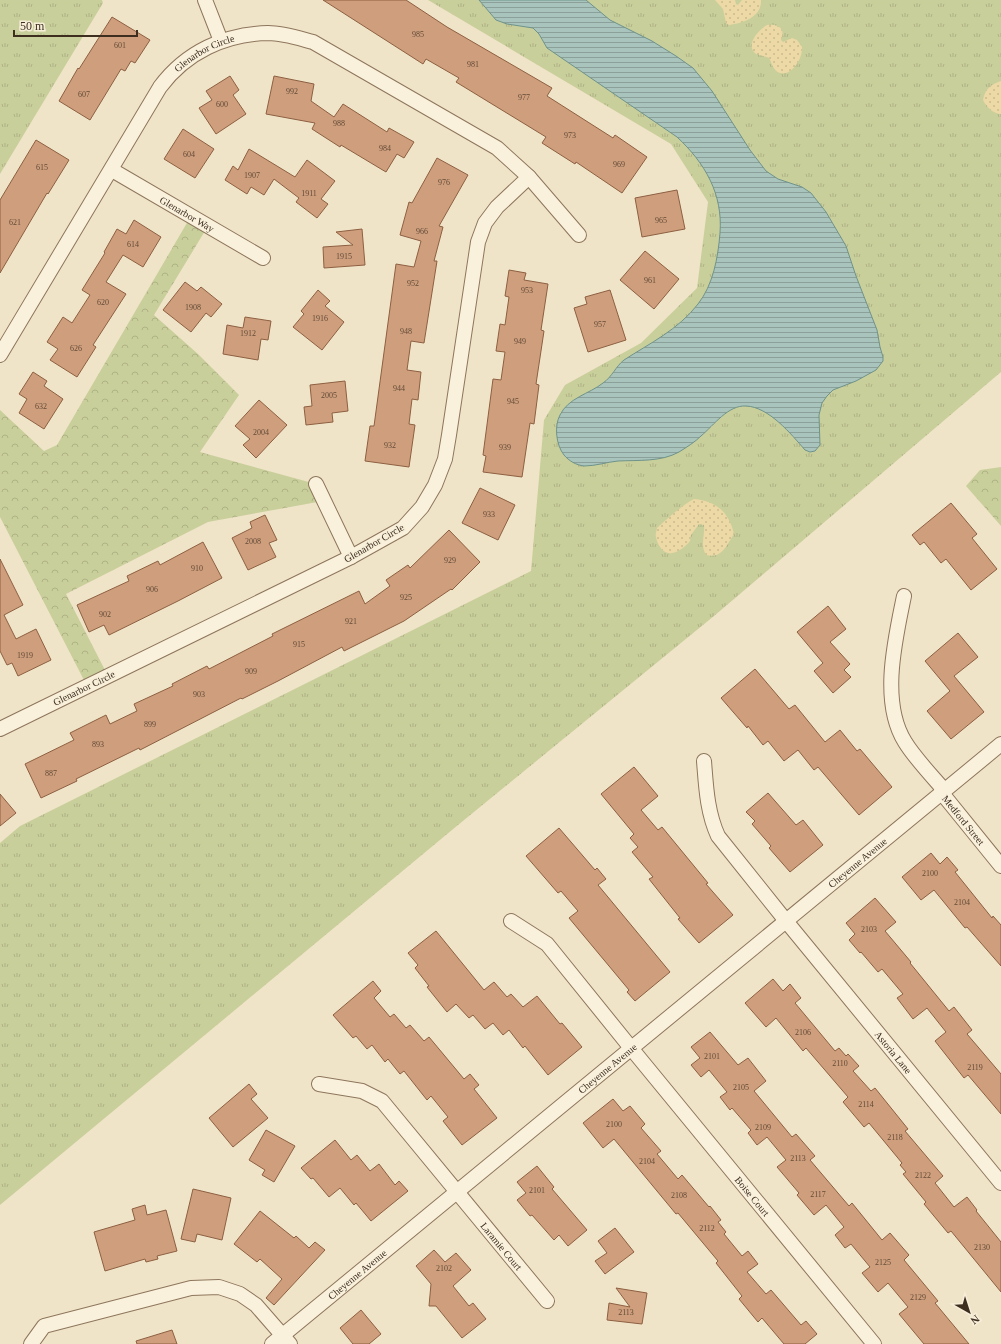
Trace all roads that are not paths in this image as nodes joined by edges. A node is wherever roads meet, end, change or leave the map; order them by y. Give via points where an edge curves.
1 (205, 0) edge
2 (220, 41) junction
3 (112, 170) junction
4 (529, 176) junction
5 (579, 235) dead end
6 (263, 258) dead end
7 (0, 355) edge
8 (316, 484) dead end
9 (351, 557) junction
10 (904, 596) dead end
11 (0, 729) edge
12 (1001, 744) edge
13 (704, 761) dead end
14 (942, 791) junction
15 (1001, 866) edge
16 (511, 921) dead end
17 (786, 921) junction
18 (631, 1048) junction
19 (319, 1084) dead end
20 (1001, 1183) edge
21 (457, 1192) junction
22 (547, 1301) dead end
23 (282, 1341) edge
24 (32, 1344) edge
25 (874, 1344) edge

1 - 2 street
2 - 3 street, Glenarbor Circle via 201,50 169,75
2 - 4 street, Glenarbor Circle via 269,33 313,42 497,148
3 - 6 street, Glenarbor Way
3 - 7 street, Glenarbor Circle
4 - 5 street, Glenarbor Circle
4 - 9 street, Glenarbor Circle via 496,208 485,223 478,242 449,435 435,485 422,507 403,528
8 - 9 street
9 - 11 street, Glenarbor Circle
10 - 14 street, Medford Street via 892,658 895,721 905,743
12 - 14 street, Cheyenne Avenue
13 - 17 street, Astoria Lane via 708,802 712,823 718,836
14 - 15 street, Medford Street
14 - 17 street, Cheyenne Avenue
16 - 18 street, Boise Court via 547,944
17 - 18 street, Cheyenne Avenue
17 - 20 street, Astoria Lane
18 - 21 street, Cheyenne Avenue
18 - 25 street, Boise Court
19 - 21 street, Laramie Court via 362,1091 382,1101
21 - 22 street, Laramie Court
21 - 23 street, Cheyenne Avenue
23 - 24 street via 256,1305 240,1294 219,1287 191,1288 44,1326

